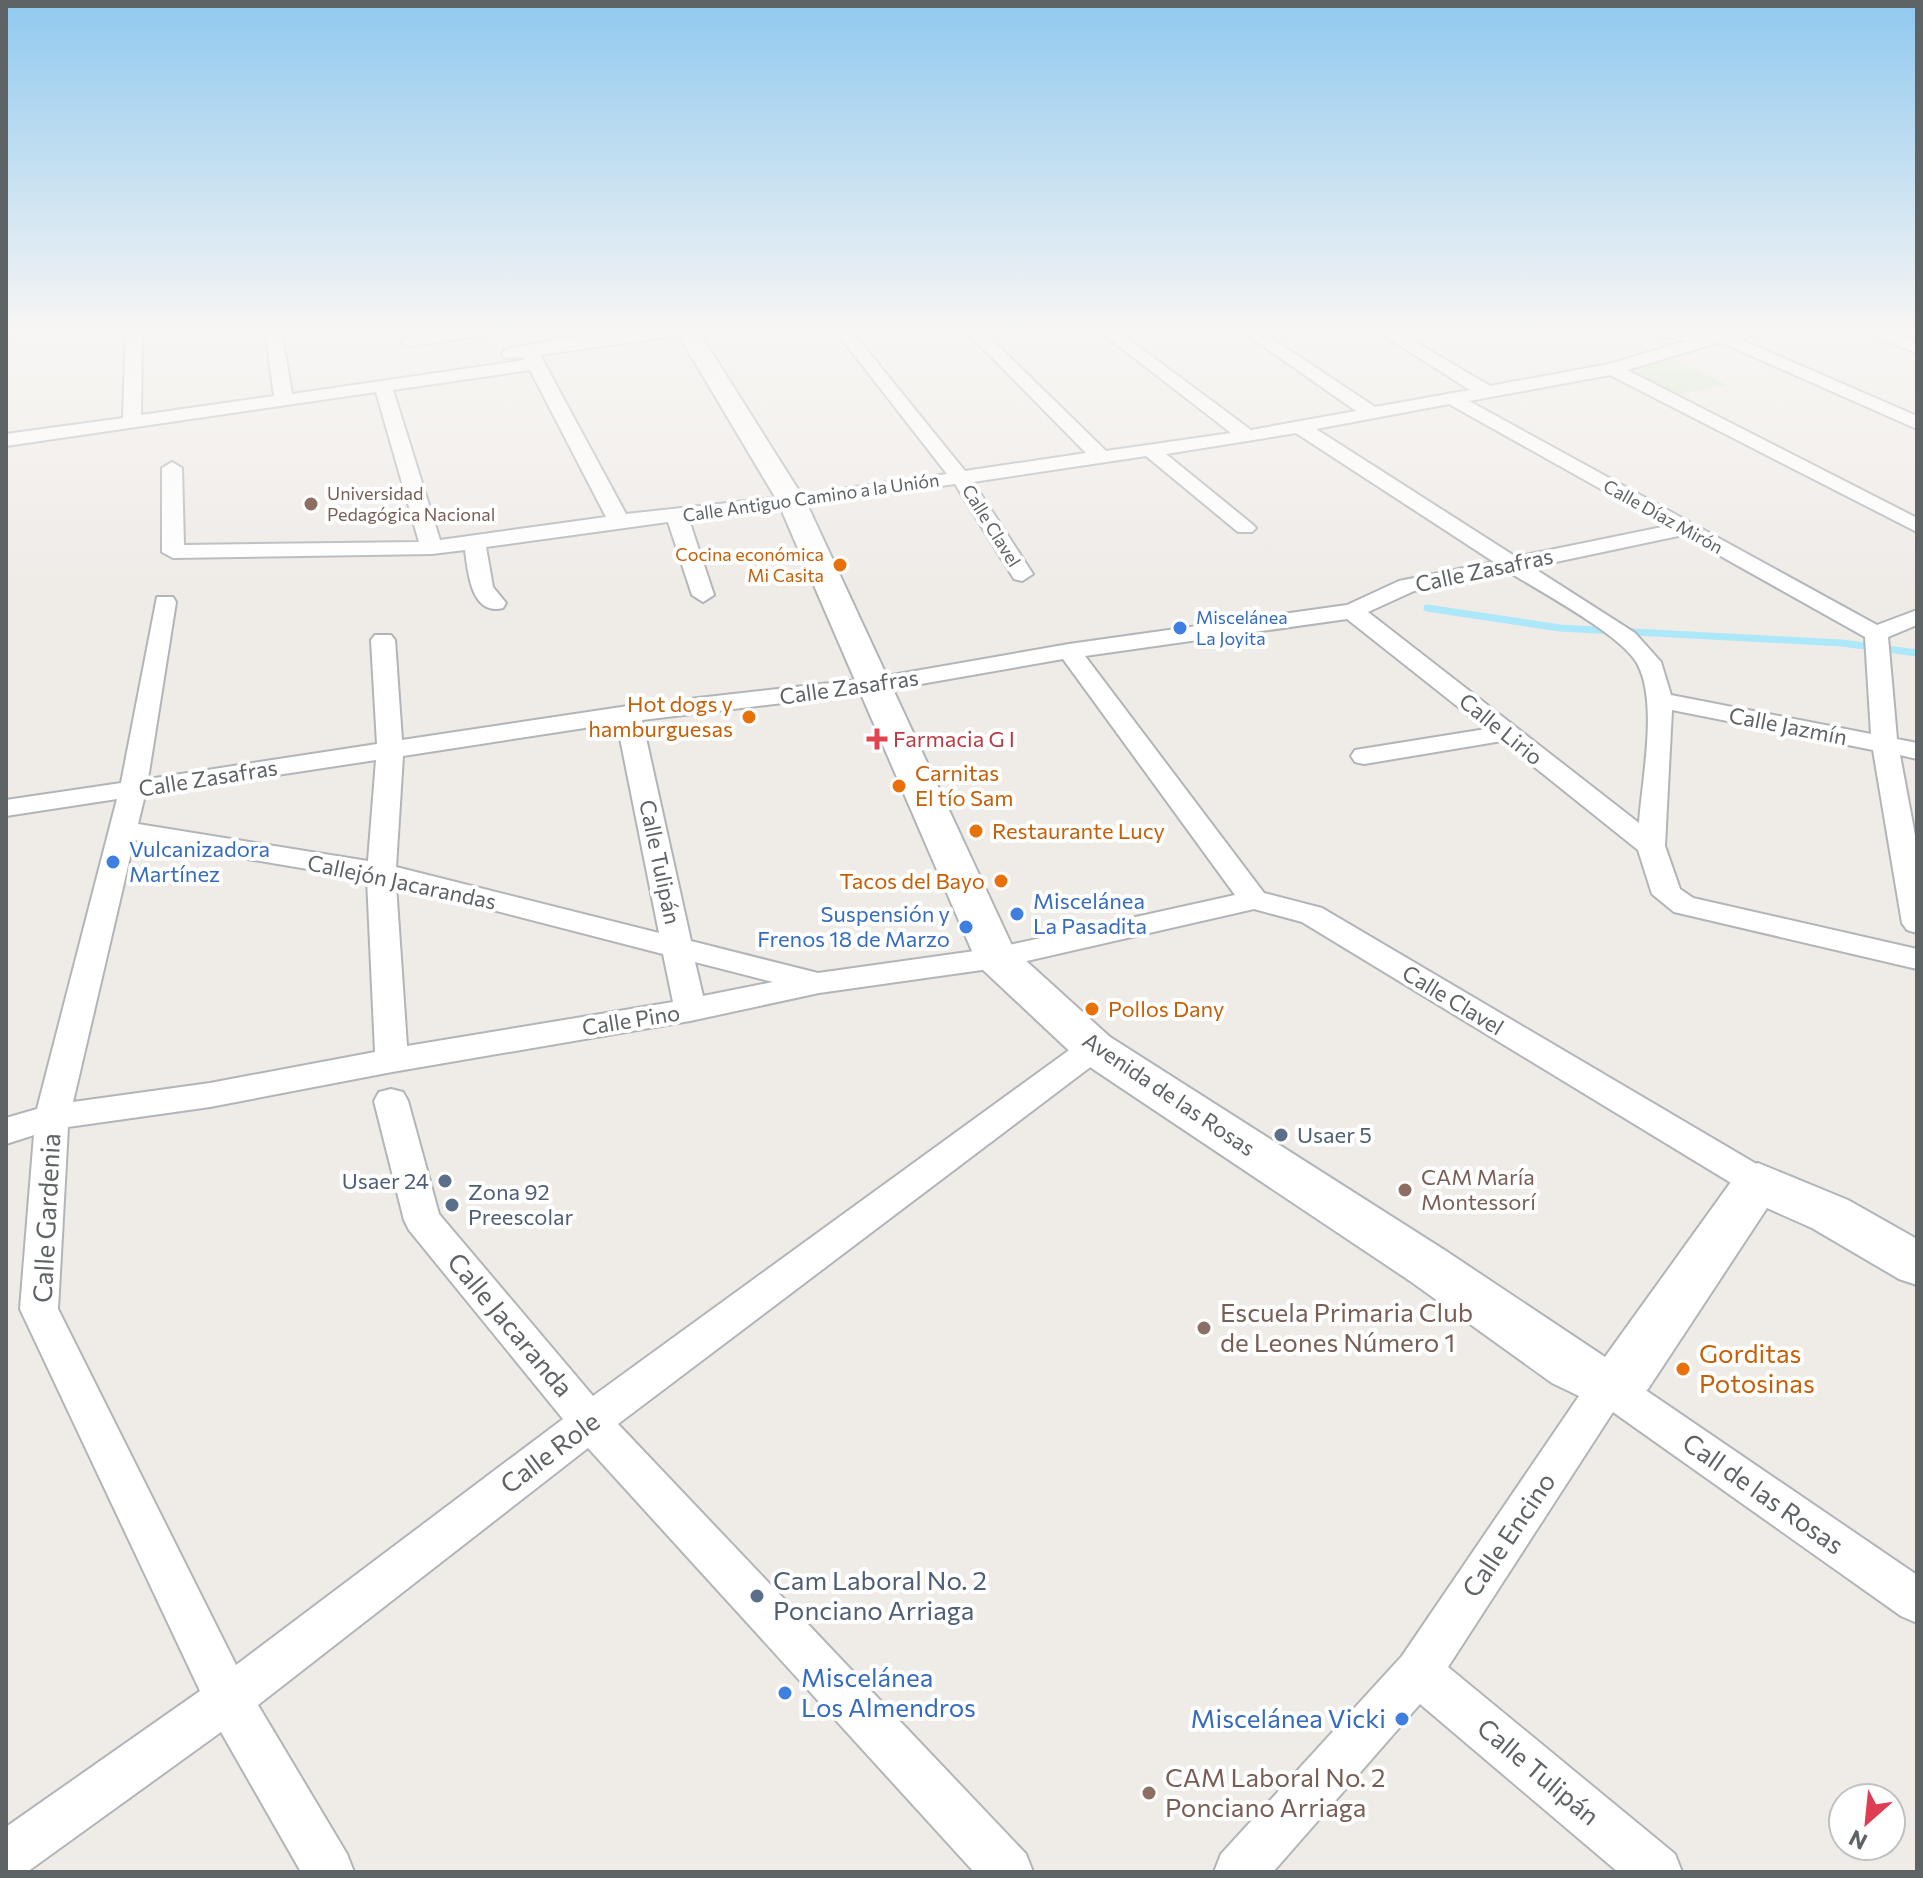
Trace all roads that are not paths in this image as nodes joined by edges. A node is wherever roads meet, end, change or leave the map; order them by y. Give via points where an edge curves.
1 (132, 417) edge
2 (177, 417) edge
3 (392, 417) edge
4 (564, 417) edge
5 (740, 417) edge
6 (912, 417) edge
7 (1060, 417) edge
8 (1221, 417) edge
9 (1344, 417) edge
10 (1484, 417) edge
11 (1705, 417) edge
12 (132, 424) junction
13 (1297, 425) junction
14 (1247, 436) junction
15 (6, 440) edge
16 (1152, 452) junction
17 (1101, 457) junction
18 (172, 468) dead end
19 (960, 477) junction
20 (792, 502) junction
21 (677, 516) junction
22 (619, 521) junction
23 (1917, 526) edge
24 (1245, 528) dead end
25 (1684, 529) junction
26 (474, 542) junction
27 (432, 548) junction
28 (1511, 564) junction
29 (1022, 574) dead end
30 (703, 595) dead end
31 (165, 602) dead end
32 (495, 603) dead end
33 (1352, 611) junction
34 (1917, 617) edge
35 (1876, 634) junction
36 (383, 640) dead end
37 (1069, 651) junction
38 (875, 685) junction
39 (1660, 700) junction
40 (628, 714) junction
41 (1506, 733) junction
42 (1885, 746) junction
43 (390, 750) junction
44 (1917, 751) edge
45 (1364, 756) dead end
46 (133, 789) junction
47 (6, 808) edge
48 (124, 830) junction
49 (1651, 846) junction
50 (381, 872) junction
51 (1254, 900) junction
52 (1917, 923) edge
53 (678, 948) junction
54 (996, 958) junction
55 (1917, 959) edge
56 (819, 983) junction
57 (690, 1010) junction
58 (1094, 1048) junction
59 (391, 1081) junction
60 (52, 1117) junction
61 (6, 1131) edge
62 (1758, 1182) junction
63 (1917, 1264) edge
64 (1608, 1386) junction
65 (590, 1422) junction
66 (1917, 1601) edge
67 (1418, 1672) junction
68 (228, 1699) junction
69 (6, 1857) edge
70 (329, 1872) edge
71 (1008, 1872) edge
72 (1239, 1872) edge
73 (1657, 1872) edge

1 - 12 street
2 - 12 street
3 - 27 street
4 - 22 street
5 - 20 street, Avenida de las Rosas
6 - 19 street, Calle Clavel
7 - 17 street
8 - 14 street
9 - 13 street, Calle Antiguo Camino a la Unión
10 - 25 street, Calle Díaz Mirón
11 - 23 street
12 - 15 street
13 - 14 street, Calle Antiguo Camino a la Unión
13 - 28 street
14 - 16 street, Calle Antiguo Camino a la Unión
16 - 17 street, Calle Antiguo Camino a la Unión
16 - 24 street
17 - 19 street, Calle Antiguo Camino a la Unión
18 - 27 street, Calle Antiguo Camino a la Unión via 173,552
19 - 20 street, Calle Antiguo Camino a la Unión
19 - 29 street, Calle Clavel
20 - 21 street, Calle Antiguo Camino a la Unión
20 - 38 street, Avenida de las Rosas
21 - 22 street, Calle Antiguo Camino a la Unión
21 - 30 street
22 - 26 street, Calle Antiguo Camino a la Unión
25 - 28 street, Calle Zasafras
25 - 35 street, Calle Díaz Mirón
26 - 27 street, Calle Antiguo Camino a la Unión
26 - 32 street via 482,589
28 - 33 street, Calle Zasafras via 1407,586
28 - 39 street via 1627,638 1649,662
31 - 46 street, Calle Gardenia
33 - 37 street, Calle Zasafras
33 - 41 street, Calle Lirio
34 - 35 street
35 - 42 street
36 - 43 street, Calle Jacaranda
37 - 38 street, Calle Zasafras
37 - 51 street
38 - 40 street, Calle Zasafras
38 - 54 street, Avenida de las Rosas
39 - 42 street, Calle Jazmín
39 - 49 street
40 - 43 street, Calle Zasafras
40 - 53 street, Calle Tulipán
41 - 45 street
41 - 49 street, Calle Lirio
42 - 44 street, Calle Jazmín
42 - 52 street
43 - 46 street, Calle Zasafras
43 - 50 street, Calle Jacaranda
46 - 47 street, Calle Zasafras
46 - 48 street, Calle Gardenia
48 - 50 street, Callejón Jacarandas
48 - 60 street, Calle Gardenia
49 - 55 street via 1667,894 1684,905
50 - 53 street, Callejón Jacarandas
50 - 59 street, Calle Jacaranda
51 - 54 street, Calle Pino
51 - 62 street, Calle Clavel via 1312,915
53 - 56 street, Callejón Jacarandas
53 - 57 street, Calle Tulipán
54 - 56 street, Calle Pino
54 - 58 street, Avenida de las Rosas
56 - 57 street, Calle Pino
57 - 59 street, Calle Pino
58 - 64 street, Avenida de las Rosas
58 - 65 street, Calle Role
59 - 60 street, Calle Pino via 210,1095
59 - 65 street, Calle Jacaranda via 422,1220
60 - 61 street, Calle Pino
60 - 68 street, Calle Gardenia via 39,1309
62 - 63 street, Calle Clavel via 1830,1214
62 - 64 street, Calle Encino via 1628,1372
64 - 66 street, Call de las Rosas
64 - 67 street, Calle Encino
65 - 68 street, Calle Role
65 - 71 street, Calle Jacaranda
67 - 72 street, Calle Encino
67 - 73 street, Calle Tulipán
68 - 69 street, Calle Role
68 - 70 street, Calle Gardenia

